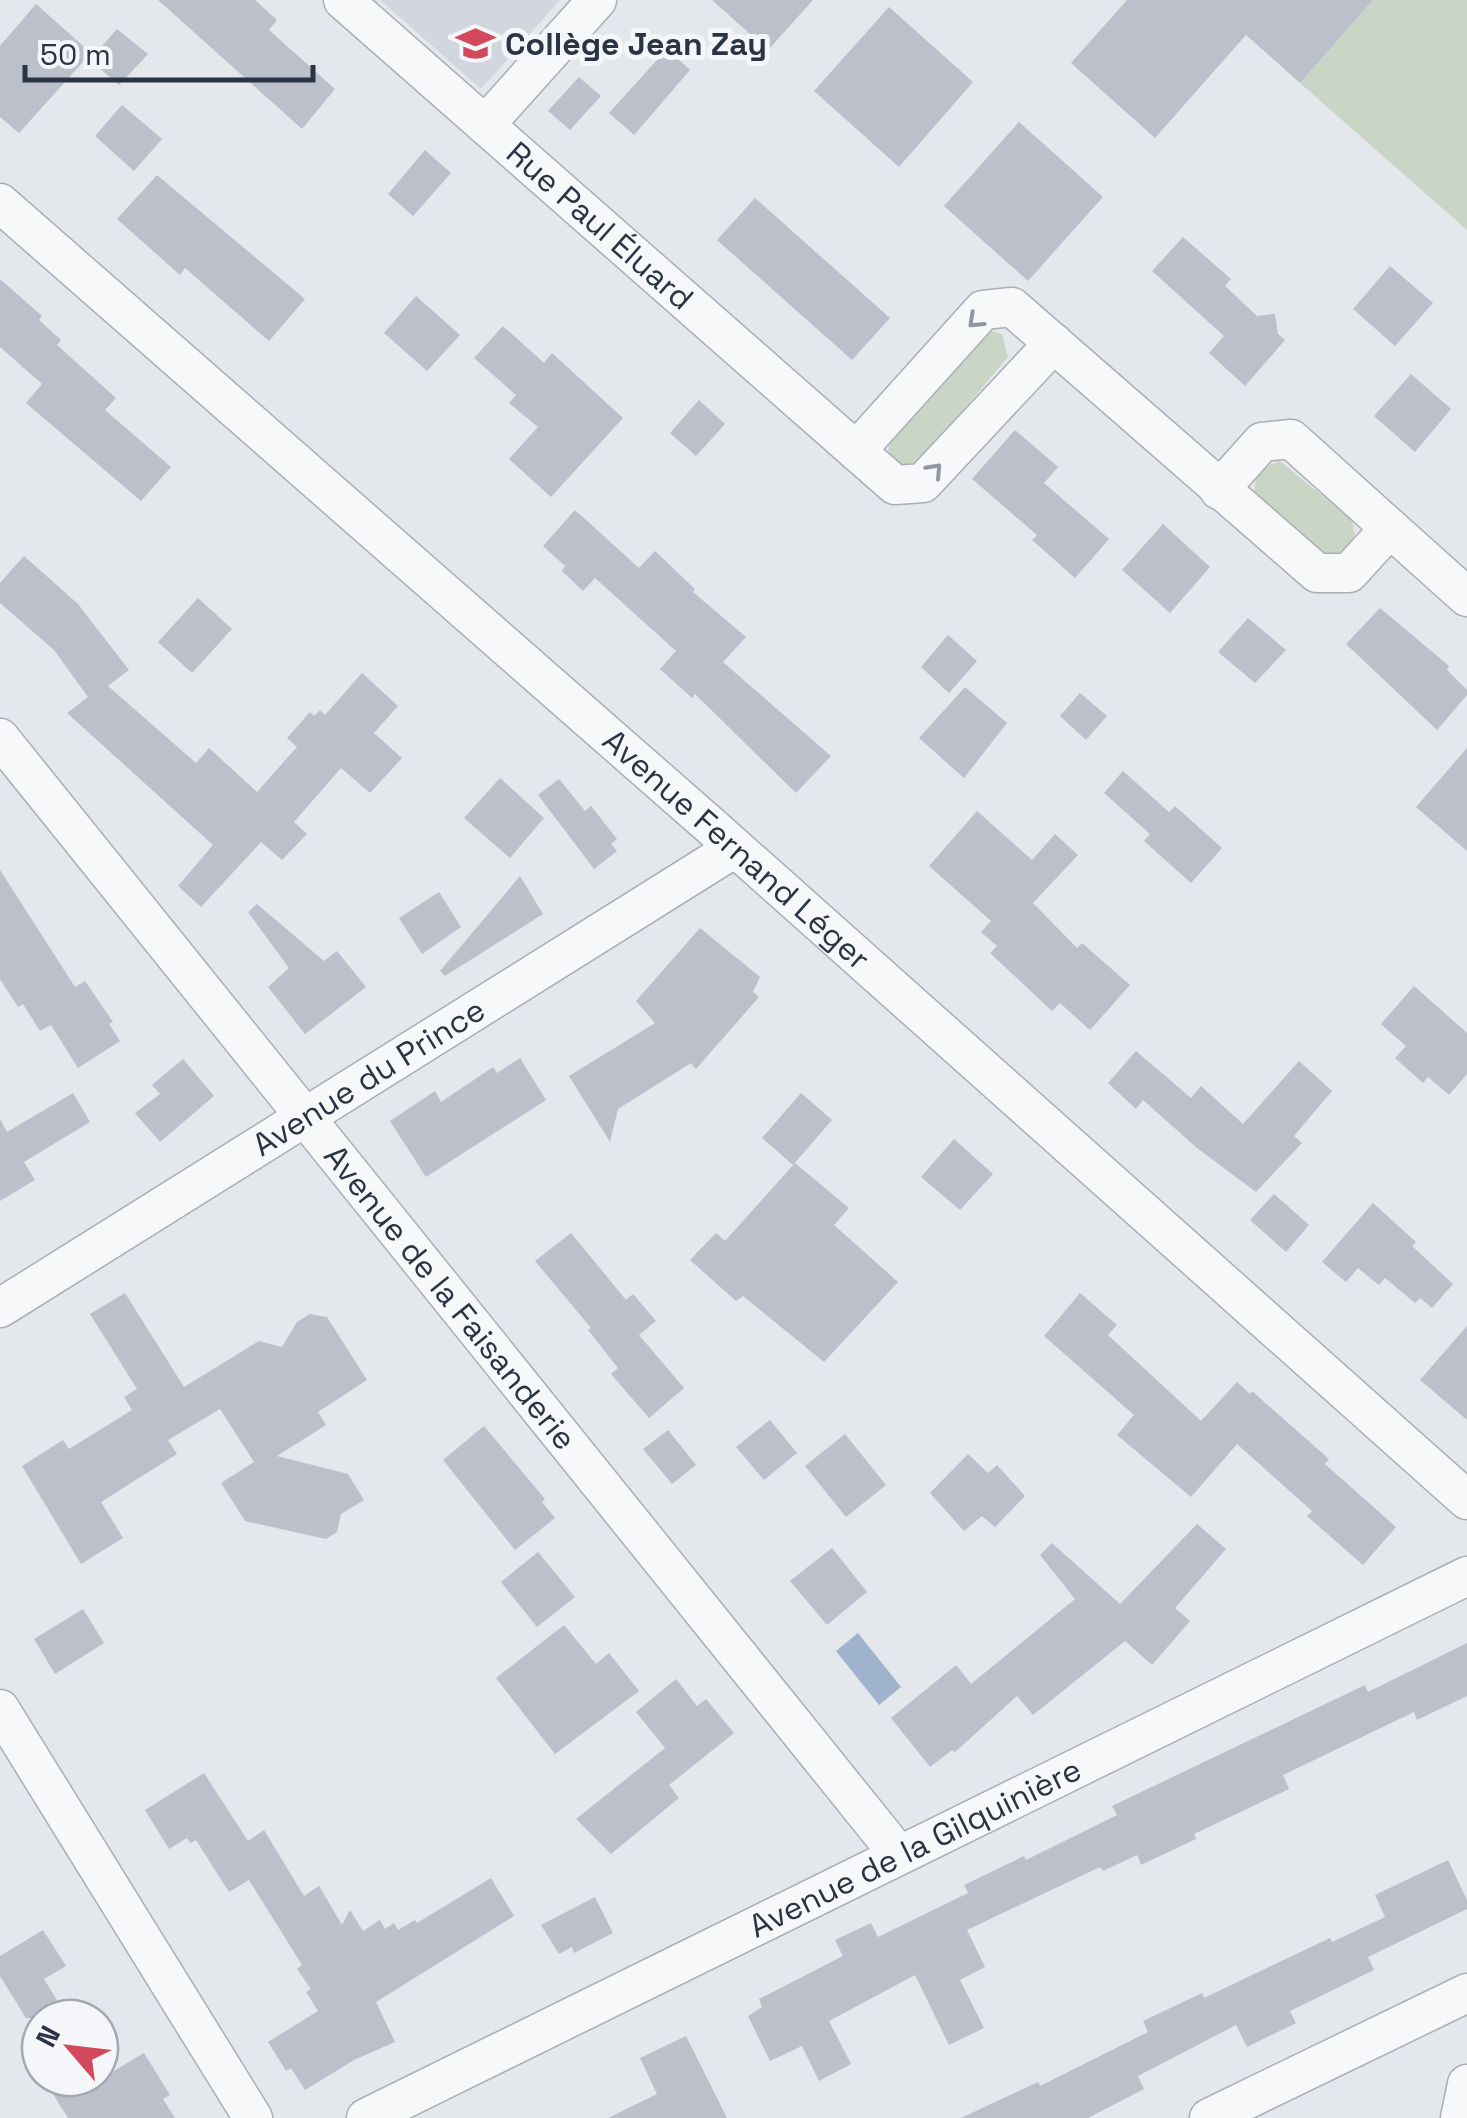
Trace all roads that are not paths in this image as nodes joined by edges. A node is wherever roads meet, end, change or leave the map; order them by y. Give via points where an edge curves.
1 (343, 0) edge
2 (597, 0) edge
3 (485, 126) junction
4 (0, 203) edge
5 (1054, 343) junction
6 (856, 451) junction
7 (1219, 490) junction
8 (1390, 528) junction
9 (1467, 597) edge
10 (0, 738) edge
11 (735, 848) junction
12 (304, 1115) junction
13 (0, 1308) edge
14 (1467, 1500) edge
15 (1467, 1576) edge
16 (0, 1708) edge
17 (898, 1854) junction
18 (1467, 1993) edge
19 (1467, 2084) edge
20 (253, 2118) edge
21 (366, 2118) edge
22 (1209, 2118) edge
23 (1460, 2118) edge

1 - 3 street, Rue Paul Éluard
2 - 3 street
3 - 6 street, Rue Paul Éluard
4 - 11 street, Avenue Fernand Léger
6 -> 5 street, Rue Paul Éluard via 895,485 923,483
5 -> 6 street via 1012,307 982,310
5 - 7 street
7 - 8 street via 1317,573 1349,573
7 - 8 street via 1262,442 1291,439
8 - 9 street
10 - 12 street, Avenue de la Faisanderie
11 - 12 street, Avenue du Prince
11 - 14 street, Avenue Fernand Léger
12 - 13 street, Avenue du Prince
12 - 17 street, Avenue de la Faisanderie
15 - 17 street, Avenue de la Gilquinière
16 - 20 street
17 - 21 street, Avenue de la Gilquinière
18 - 22 street
19 - 23 street

